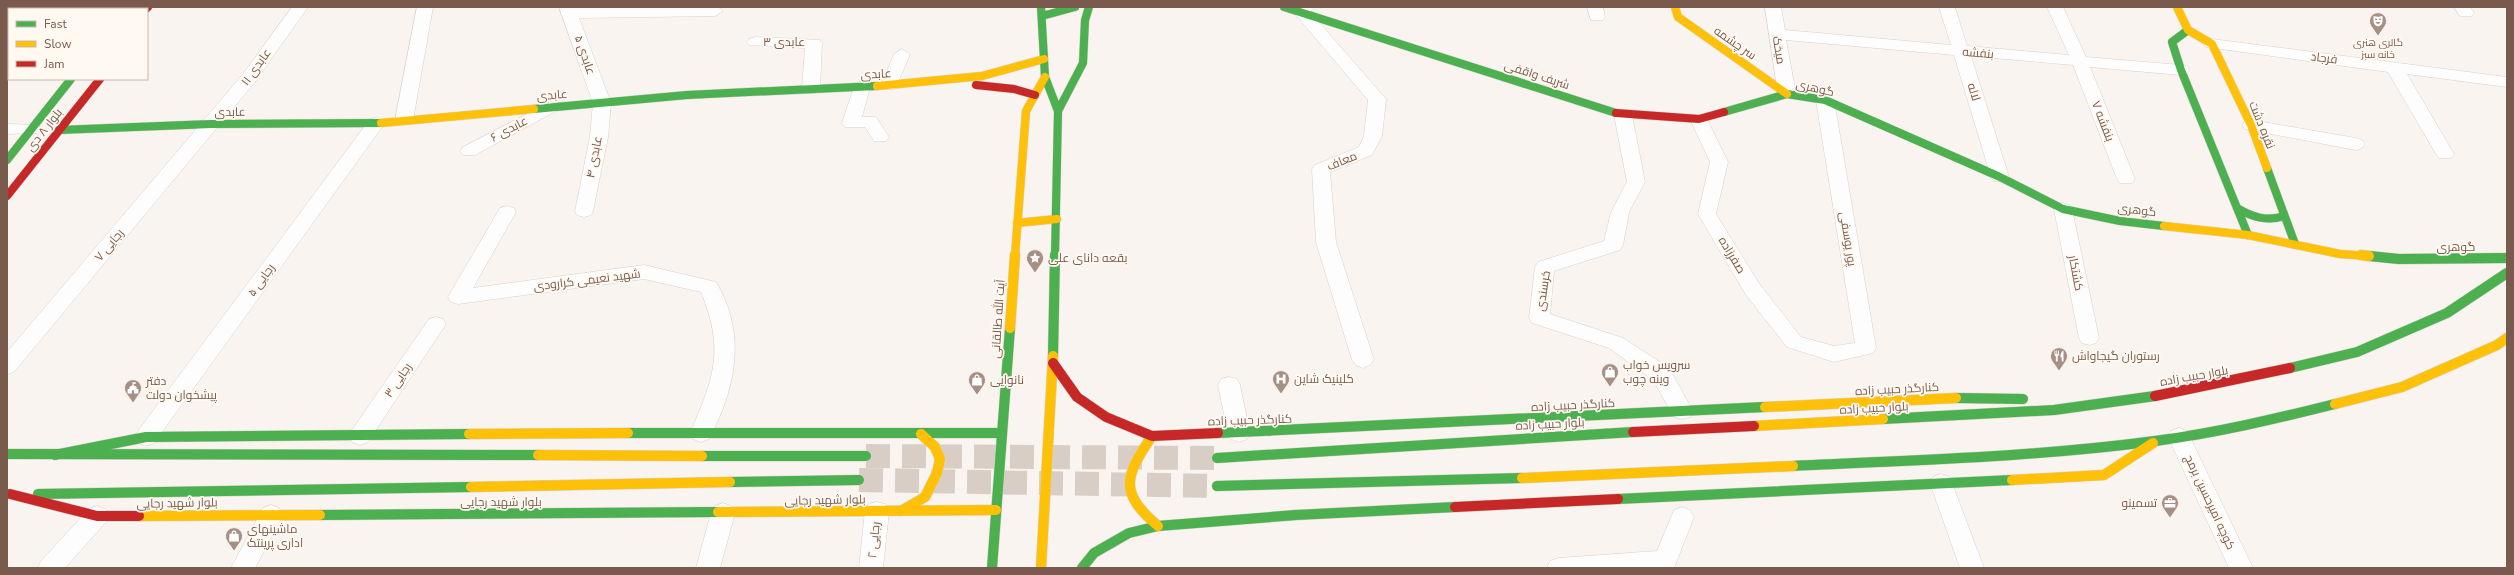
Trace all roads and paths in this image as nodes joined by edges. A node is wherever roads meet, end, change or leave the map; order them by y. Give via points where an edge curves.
1 (300, 7) edge
2 (425, 7) edge
3 (1074, 7) edge
4 (1089, 7) edge
5 (1675, 7) edge
6 (1773, 7) edge
7 (1947, 7) edge
8 (2055, 7) edge
9 (2177, 7) edge
10 (1297, 8) edge
11 (569, 10) edge
12 (715, 11) dead end
13 (1042, 11) edge
14 (2188, 30) junction
15 (1776, 34) junction
16 (755, 42) dead end
17 (2212, 44) junction
18 (1961, 51) junction
19 (902, 54) dead end
20 (1044, 58) junction
21 (2080, 62) junction
22 (2394, 67) junction
23 (2180, 70) junction
24 (1045, 77) junction
25 (70, 80) edge
26 (99, 80) edge
27 (2507, 82) edge
28 (933, 83) junction
29 (889, 85) junction
30 (862, 86) junction
31 (811, 89) junction
32 (1787, 94) junction
33 (1035, 95) junction
34 (1825, 100) junction
35 (602, 103) junction
36 (550, 107) junction
37 (1058, 111) junction
38 (1623, 115) junction
39 (1699, 119) junction
40 (404, 120) junction
41 (376, 123) junction
42 (211, 124) junction
43 (2250, 125) junction
44 (7, 129) edge
45 (32, 129) junction
46 (59, 130) junction
47 (880, 137) dead end
48 (2356, 144) dead end
49 (469, 151) dead end
50 (2445, 154) dead end
51 (7, 160) edge
52 (2000, 177) junction
53 (2126, 179) dead end
54 (7, 196) edge
55 (2237, 208) junction
56 (2063, 209) junction
57 (584, 211) dead end
58 (507, 212) dead end
59 (2284, 216) junction
60 (1057, 220) junction
61 (1017, 223) junction
62 (2248, 235) junction
63 (2294, 244) junction
64 (2507, 258) edge
65 (2507, 274) edge
66 (436, 324) dead end
67 (2089, 338) dead end
68 (2507, 338) edge
69 (1834, 354) joint
70 (1363, 360) dead end
71 (1054, 363) junction
72 (7, 366) edge
73 (1229, 385) dead end
74 (2031, 399) dead end
75 (2054, 400) dead end
76 (2123, 402) junction
77 (1682, 412) junction
78 (702, 433) junction
79 (1002, 433) junction
80 (1239, 433) junction
81 (921, 434) junction
82 (360, 436) junction
83 (1152, 436) junction
84 (2179, 437) junction
85 (146, 438) junction
86 (2155, 442) junction
87 (7, 454) edge
88 (55, 455) junction
89 (866, 456) tunnel mouth
90 (1217, 458) tunnel mouth
91 (859, 480) tunnel mouth
92 (1941, 483) junction
93 (1217, 486) tunnel mouth
94 (8, 494) edge
95 (996, 510) junction
96 (877, 511) junction
97 (901, 511) junction
98 (723, 513) junction
99 (271, 515) junction
100 (97, 516) junction
101 (1682, 517) dead end
102 (1158, 526) junction
103 (50, 568) edge
104 (243, 568) edge
105 (708, 568) edge
106 (871, 568) edge
107 (992, 568) edge
108 (1041, 568) edge
109 (1082, 568) edge
110 (1558, 568) edge
111 (1972, 568) edge
112 (2241, 568) edge

1 - 42 street, عابدی ۱۱ via 249,78
2 - 40 street
3 - 13 main road
4 - 37 main road via 1085,20 1083,63
5 - 32 main road, سر چشمه via 1678,17
6 - 15 street, میخک
7 - 18 street, لاله
8 - 21 street, بنفشه ۷
9 - 14 main road
10 - 38 main road, شریف واقفی
10 - 70 street, معاف via 1377,98 1373,136 1366,151 1321,169 1326,242
11 - 12 street
11 - 35 street, عابدی ۵
13 - 20 main road
14 - 17 main road
14 - 23 main road via 2172,42
15 - 18 street, بنفشه
15 - 32 street, میخک
16 - 31 street, عابدی ۳ via 814,43
17 - 22 street, فرجاد
17 - 43 main road, نقره دشت
18 - 21 street, بنفشه
18 - 52 street, لاله
19 - 29 street
20 - 24 main road
20 - 28 main road, عابدی via 1024,68 992,76
21 - 23 street, بنفشه
21 - 53 street, بنفشه ۷
22 - 27 street, فرجاد
22 - 50 street
23 - 55 main road
24 - 33 main road, آیت الله طالقانی
24 - 37 main road
25 - 45 main road, بلوار ۸ دی
26 - 46 main road, بلوار ۸ دی
28 - 29 main road, عابدی
28 - 33 main road via 995,86
29 - 30 main road, عابدی
30 - 31 main road, عابدی
30 - 47 street via 851,122 870,121
31 - 35 main road, عابدی via 687,95
32 - 34 main road, گوهری
32 - 39 main road, شریف واقفی
33 - 61 main road, آیت الله طالقانی via 1026,111
34 - 52 main road, گوهری
34 - 69 street, پور یوسفی via 1866,348
35 - 36 main road, عابدی
35 - 57 street, عابدی ۴
36 - 40 main road, عابدی
36 - 49 street, عابدی ۶
37 - 60 main road
38 - 39 main road, شریف واقفی
38 - 77 street, خرسندی via 1636,182 1620,212 1613,245 1545,267 1539,318 1616,343 1661,374
39 - 69 street, صفرزاده via 1719,162 1707,214 1753,290 1794,342
40 - 41 main road, عابدی
41 - 42 main road, عابدی
41 - 85 street, رجایی ۵
42 - 46 main road, عابدی
42 - 72 street, رجایی ۷
43 - 48 street
43 - 59 main road, نقره دشت
44 - 45 street
45 - 51 main road, بلوار ۸ دی
46 - 54 main road, بلوار ۸ دی
52 - 56 main road, گوهری
55 - 59 main road via 2251,216 2267,220
55 - 62 main road
56 - 62 main road, گوهری via 2120,221
56 - 67 street, کشتکار
58 - 78 street, شهید نعیمی کرارودی via 458,297 644,272 709,286 726,344 720,384
59 - 63 main road, نقره دشت
60 - 61 main road
60 - 71 main road
61 - 79 main road, آیت الله طالقانی
62 - 63 main road, گوهری
63 - 64 main road, گوهری via 2340,254 2398,259
65 - 76 main road, بلوار حبیب زاده via 2447,314 2357,352 2246,379
66 - 82 street, رجایی ۳
68 - 84 main road via 2497,345 2402,387 2284,417
71 - 83 main road, کنارگذر حبیب زاده via 1077,398 1106,417
71 - 108 main road
73 - 80 street
74 - 77 main road, کنارگذر حبیب زاده via 1970,397
75 - 76 main road
76 - 90 main road, بلوار حبیب زاده via 1987,414 1525,438
77 - 80 main road, کنارگذر حبیب زاده
78 - 81 main road
78 - 82 main road
79 - 81 main road
79 - 95 main road, آیت الله طالقانی
80 - 83 main road, کنارگذر حبیب زاده
81 - 97 main road via 935,447 940,459 937,473 925,497
82 - 85 main road
83 - 102 main road via 1134,461 1129,481 1132,500 1145,517
84 - 86 main road
84 - 112 street, کوچه امیرحسین برمچ
85 - 88 main road via 134,438
86 - 92 main road via 2104,475
86 - 93 main road via 2013,455 1630,475
87 - 88 main road
88 - 89 main road
91 - 94 main road, بلوار شهید رجایی
92 - 102 main road via 1296,515
92 - 111 street
94 - 100 main road, بلوار شهید رجایی
95 - 97 main road, بلوار شهید رجایی
95 - 107 main road, آیت الله طالقانی
96 - 97 main road, بلوار شهید رجایی
96 - 98 main road, بلوار شهید رجایی
96 - 106 street, رجایی ۲
98 - 99 main road, بلوار شهید رجایی
98 - 105 street
99 - 100 main road, بلوار شهید رجایی
99 - 104 street
100 - 103 street
101 - 110 street via 1665,561
102 - 109 main road via 1129,533 1094,553

